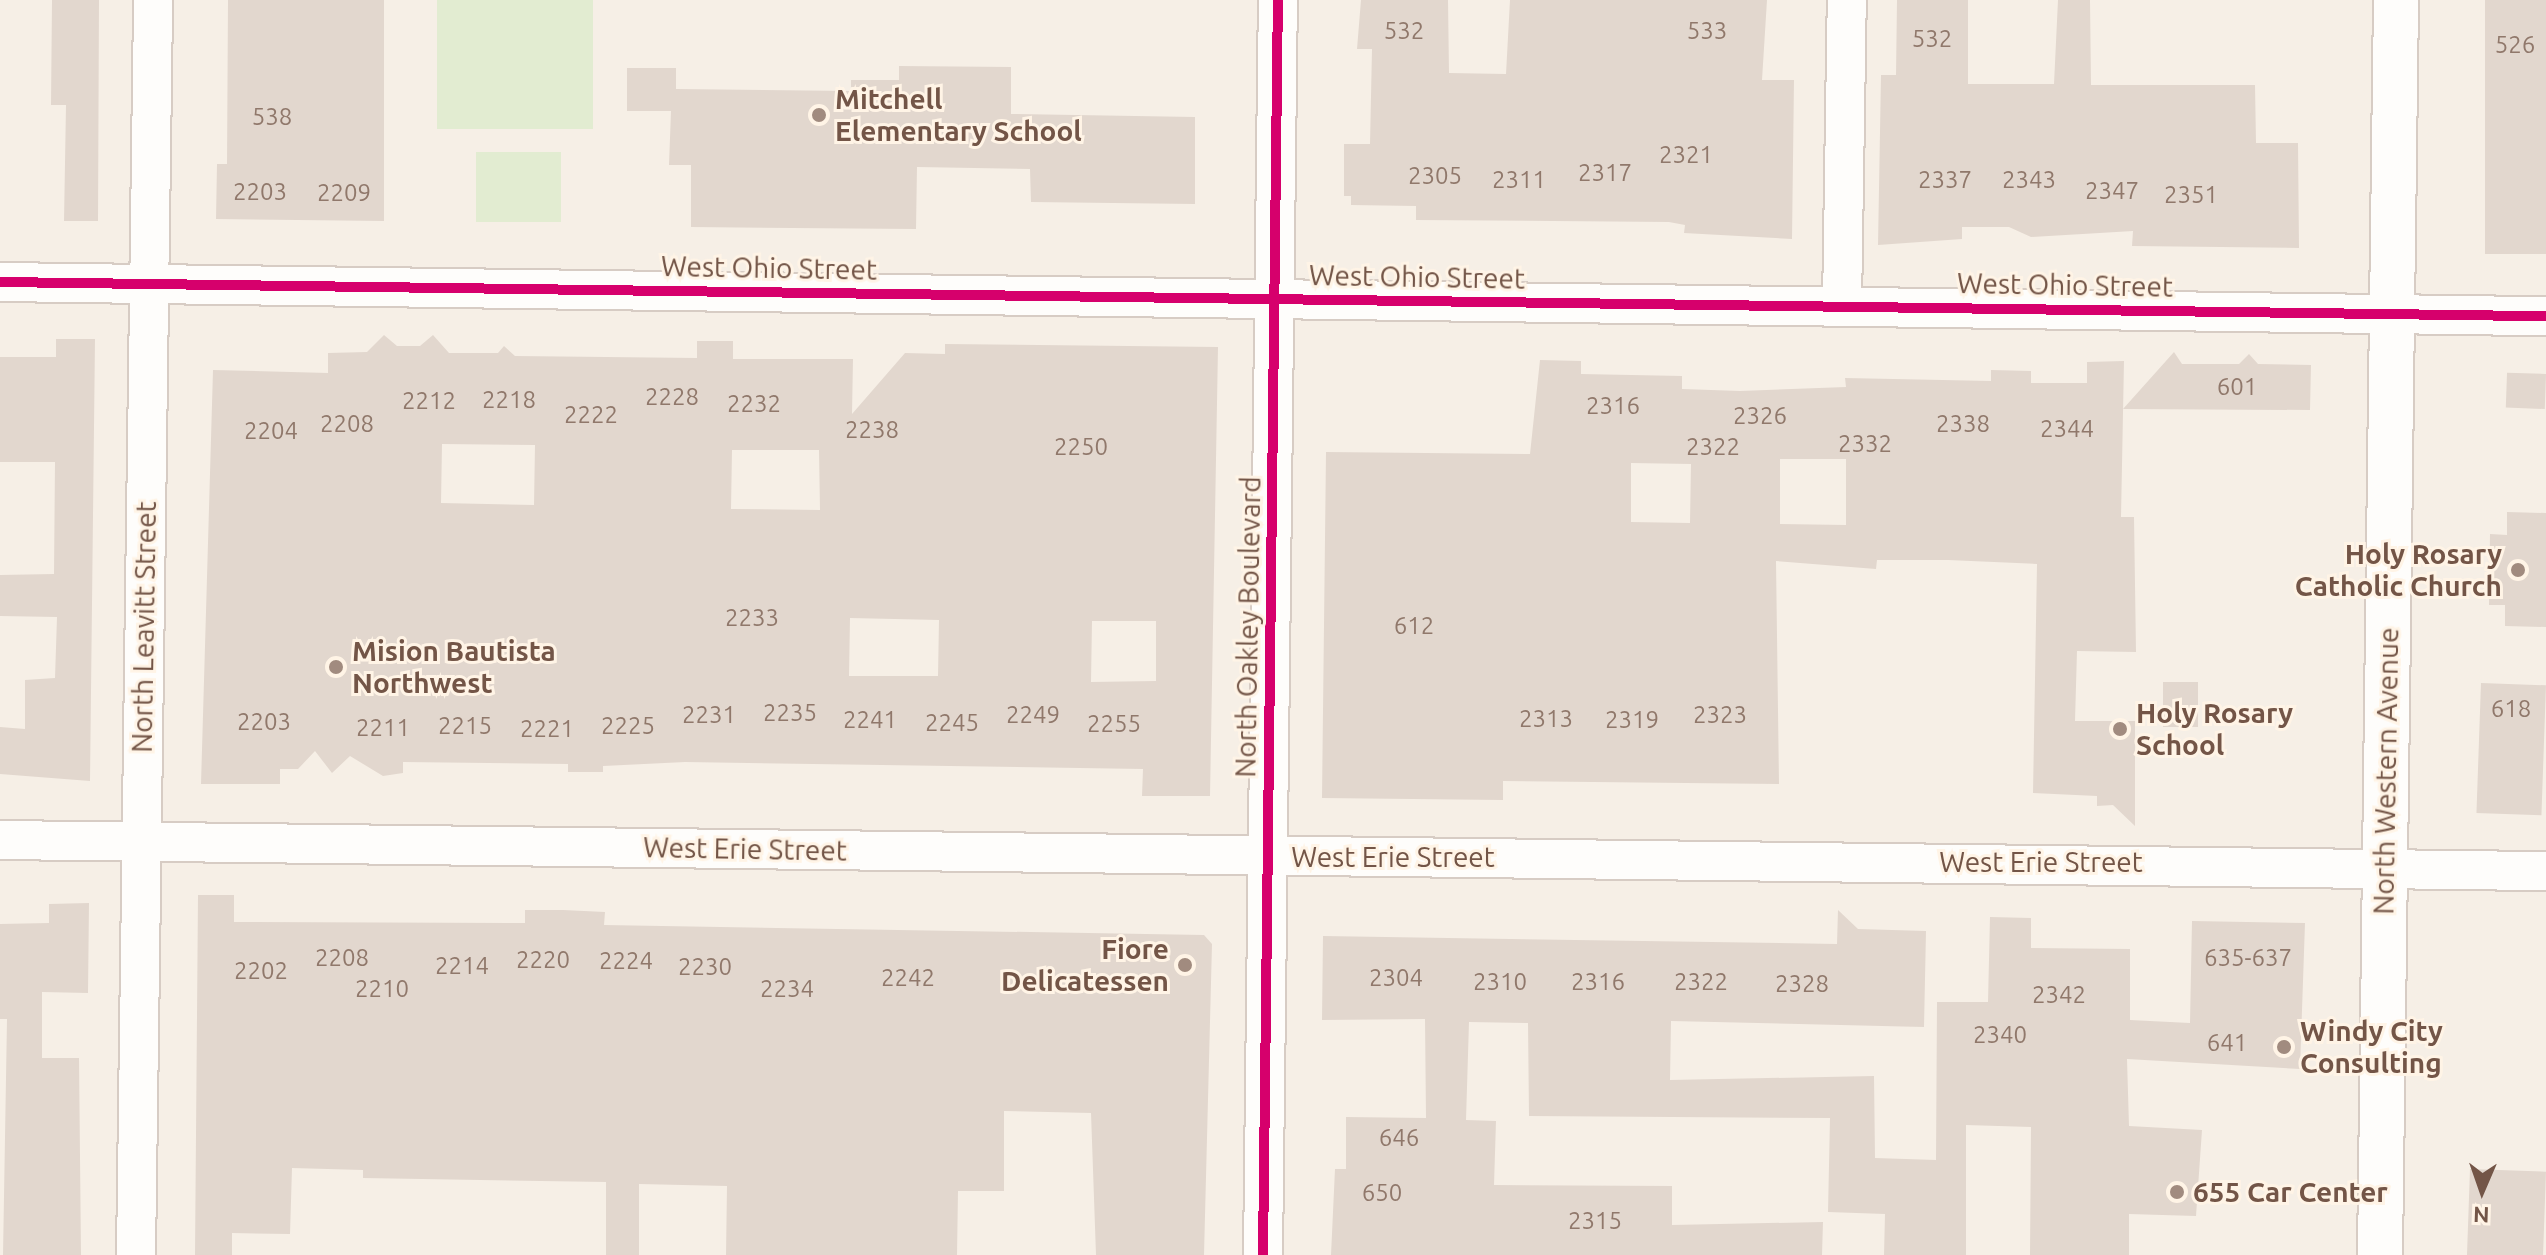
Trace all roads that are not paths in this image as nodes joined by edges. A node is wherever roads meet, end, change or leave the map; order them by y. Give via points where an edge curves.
1 (153, 0) edge
2 (1278, 0) edge
3 (1847, 0) edge
4 (2396, 0) edge
5 (0, 282) edge
6 (149, 285) junction
7 (1275, 299) junction
8 (1842, 306) junction
9 (2392, 313) junction
10 (2546, 316) edge
11 (0, 840) edge
12 (142, 841) junction
13 (1269, 856) junction
14 (2385, 868) junction
15 (2546, 871) edge
16 (136, 1255) edge
17 (1263, 1255) edge
18 (2380, 1255) edge

1 - 6 street, North Leavitt Street
2 - 7 street, North Oakley Boulevard
3 - 8 street
4 - 9 main road, North Western Avenue
5 - 6 street, West Ohio Street
6 - 7 street, West Ohio Street
6 - 12 street, North Leavitt Street
7 - 8 street, West Ohio Street
7 - 13 street, North Oakley Boulevard
8 - 9 street, West Ohio Street
9 - 10 street, West Ohio Street
9 - 14 main road, North Western Avenue
11 - 12 street, West Erie Street
12 - 13 street, West Erie Street
12 - 16 street, North Leavitt Street
13 - 14 street, West Erie Street
13 - 17 street, North Oakley Boulevard
14 - 15 street, West Erie Street
14 - 18 main road, North Western Avenue

